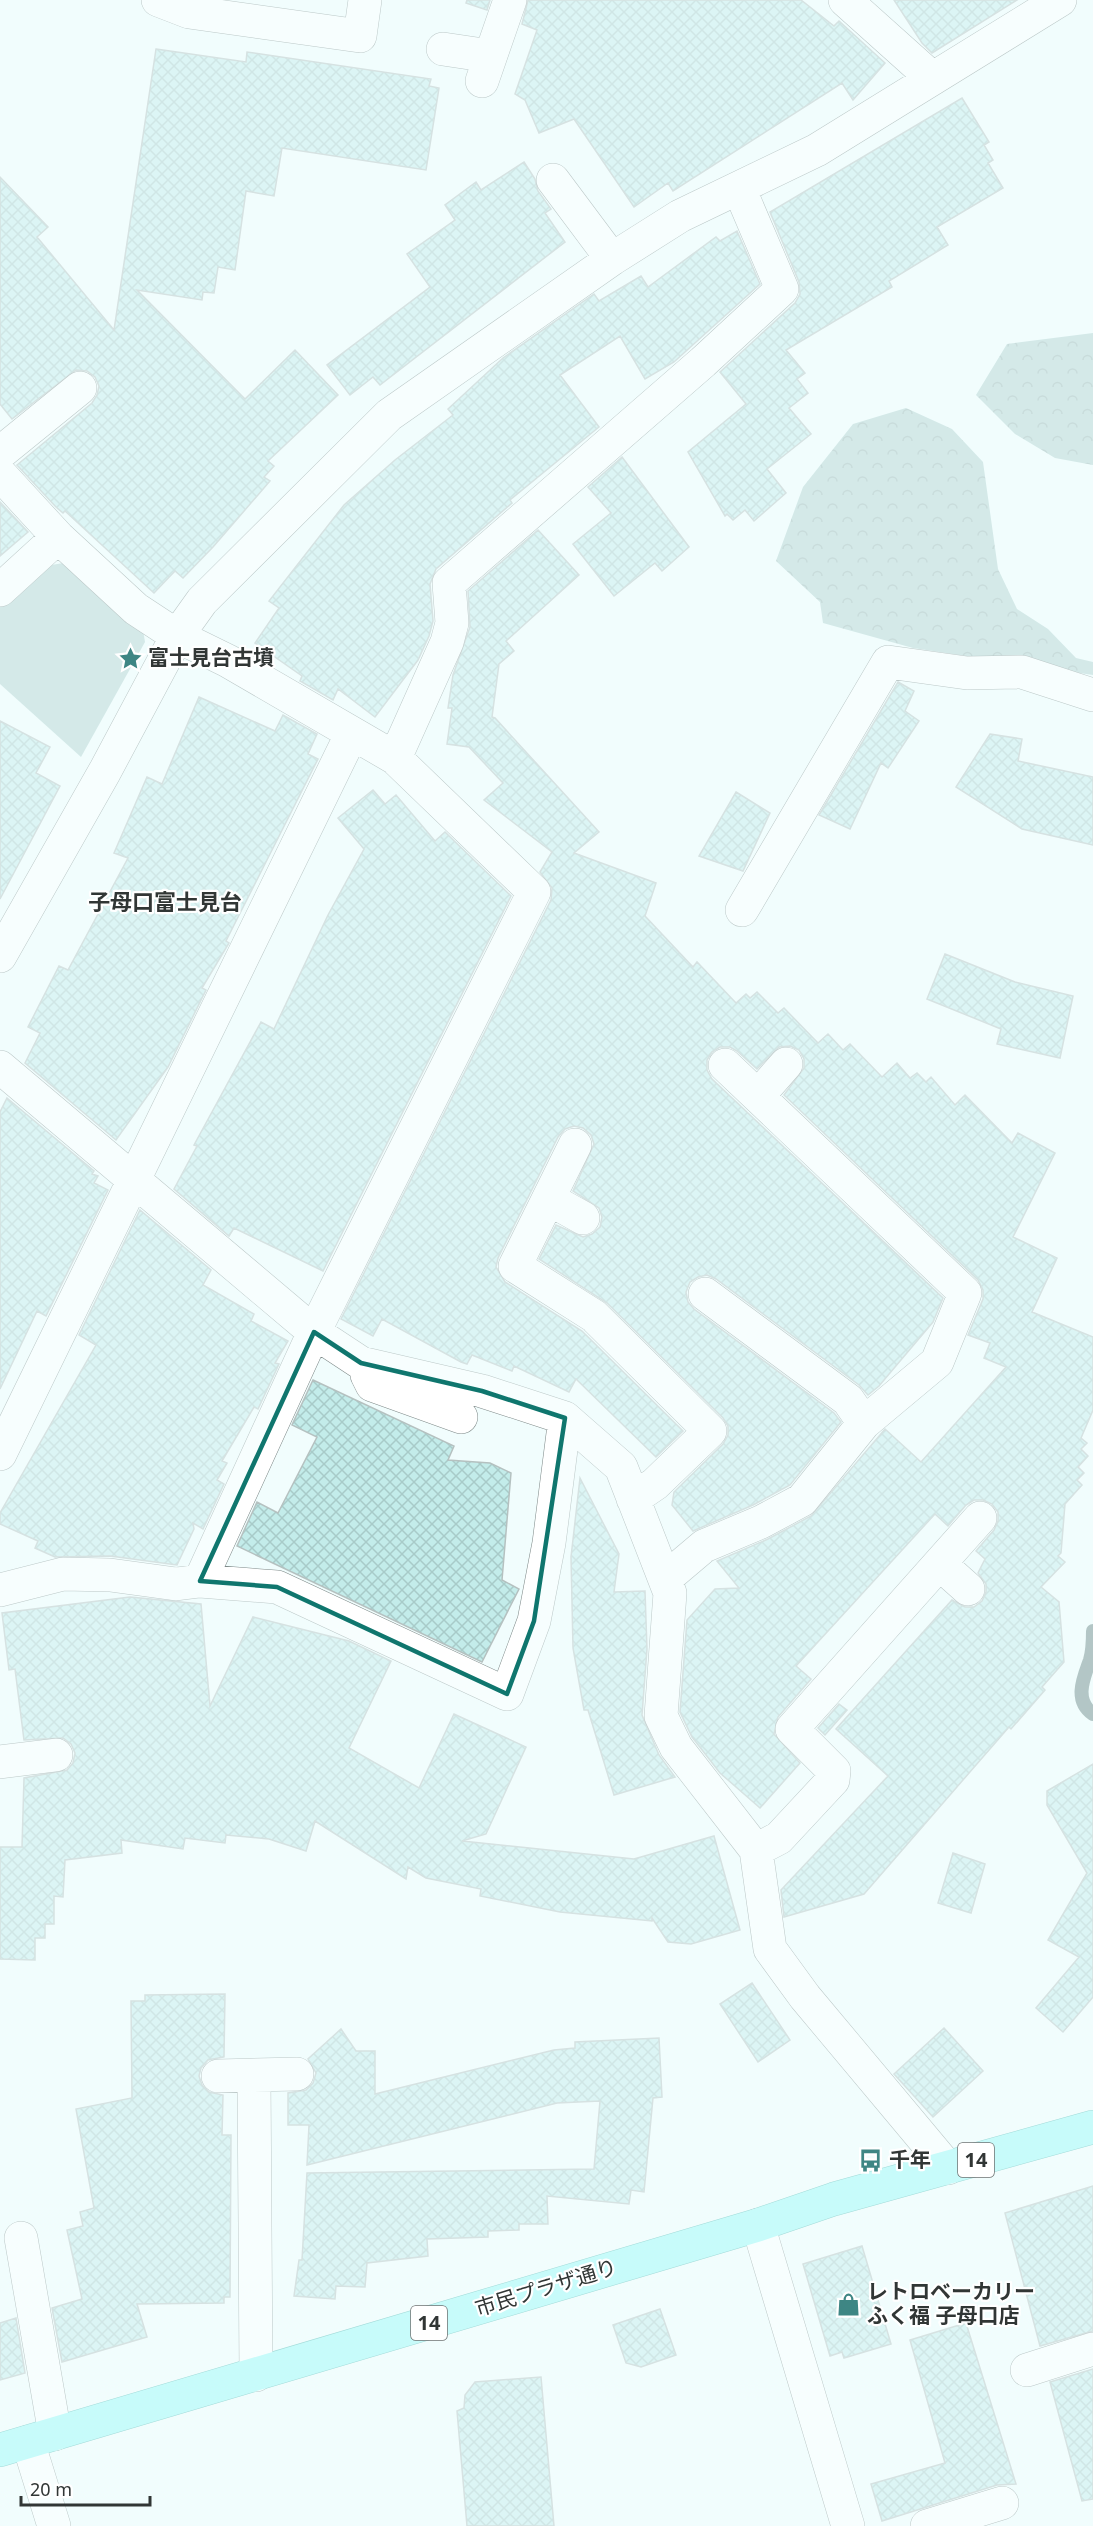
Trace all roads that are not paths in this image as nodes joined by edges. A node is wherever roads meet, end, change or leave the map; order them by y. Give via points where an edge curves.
1 (158, 0) edge
2 (366, 0) edge
3 (510, 0) edge
4 (845, 0) edge
5 (1060, 0) edge
6 (443, 49) dead end
7 (932, 78) junction
8 (554, 180) dead end
9 (739, 188) junction
10 (612, 259) junction
11 (80, 388) dead end
12 (0, 453) edge
13 (0, 474) edge
14 (58, 537) junction
15 (0, 590) edge
16 (177, 636) junction
17 (1093, 695) edge
18 (352, 733) junction
19 (395, 758) junction
20 (742, 910) dead end
21 (0, 956) edge
22 (786, 1064) dead end
23 (725, 1065) dead end
24 (0, 1067) edge
25 (758, 1096) junction
26 (575, 1145) dead end
27 (136, 1180) junction
28 (549, 1199) junction
29 (583, 1218) dead end
30 (705, 1294) dead end
31 (314, 1332) junction
32 (361, 1363) junction
33 (461, 1417) dead end
34 (565, 1418) junction
35 (864, 1423) junction
36 (0, 1454) edge
37 (633, 1499) junction
38 (980, 1518) dead end
39 (940, 1564) junction
40 (665, 1580) junction
41 (200, 1581) junction
42 (968, 1589) dead end
43 (0, 1590) edge
44 (56, 1755) dead end
45 (0, 1762) edge
46 (756, 1850) junction
47 (297, 2074) dead end
48 (254, 2075) junction
49 (218, 2076) dead end
50 (1093, 2127) edge
51 (948, 2168) junction
52 (758, 2225) junction
53 (21, 2238) dead end
54 (1093, 2349) edge
55 (1027, 2370) dead end
56 (256, 2374) junction
57 (28, 2442) edge
58 (1002, 2502) dead end
59 (54, 2526) edge
60 (848, 2526) edge
61 (927, 2526) edge

1 - 2 street via 189,12 360,36
3 - 6 street via 486,69
4 - 7 street
5 - 7 street
7 - 9 street via 817,150
8 - 10 street
9 - 10 street via 680,216
9 - 19 street via 782,289 449,583 452,623 447,642
10 - 16 street via 389,415 202,601
11 - 12 street
13 - 14 street
14 - 15 street
14 - 16 street via 136,609
16 - 18 street
16 - 21 street
17 - 20 street via 1022,672 967,673 888,662
18 - 19 street
18 - 27 street
19 - 31 street via 534,892
22 - 25 street
23 - 25 street
24 - 27 street
25 - 35 street via 965,1293 937,1362
26 - 28 street
27 - 31 street
27 - 36 street
28 - 29 street
28 - 37 street via 515,1266 594,1316 710,1431 655,1484
30 - 35 street via 848,1400
31 - 32 street
31 - 41 street
32 - 33 street via 372,1385
32 - 34 street via 483,1391
34 - 37 street via 621,1467
34 - 41 street via 549,1543 534,1621 507,1694 277,1587
35 - 40 street via 802,1500 704,1546
37 - 40 street
38 - 39 street
39 - 42 street
39 - 46 street via 792,1729 834,1771 833,1780 779,1838
40 - 46 street via 670,1593 661,1716 676,1747
41 - 43 street via 176,1584 110,1575 63,1574
44 - 45 street
46 - 51 street via 770,1948 805,1997
47 - 48 street
48 - 49 street
48 - 56 street
50 - 51 main road, 市民プラザ通り / 14
51 - 52 main road, 市民プラザ通り / 14 via 834,2199
52 - 56 main road, 市民プラザ通り / 14
52 - 60 street
53 - 57 street
54 - 55 street
56 - 57 main road, 市民プラザ通り / 14
57 - 59 street
58 - 61 street

